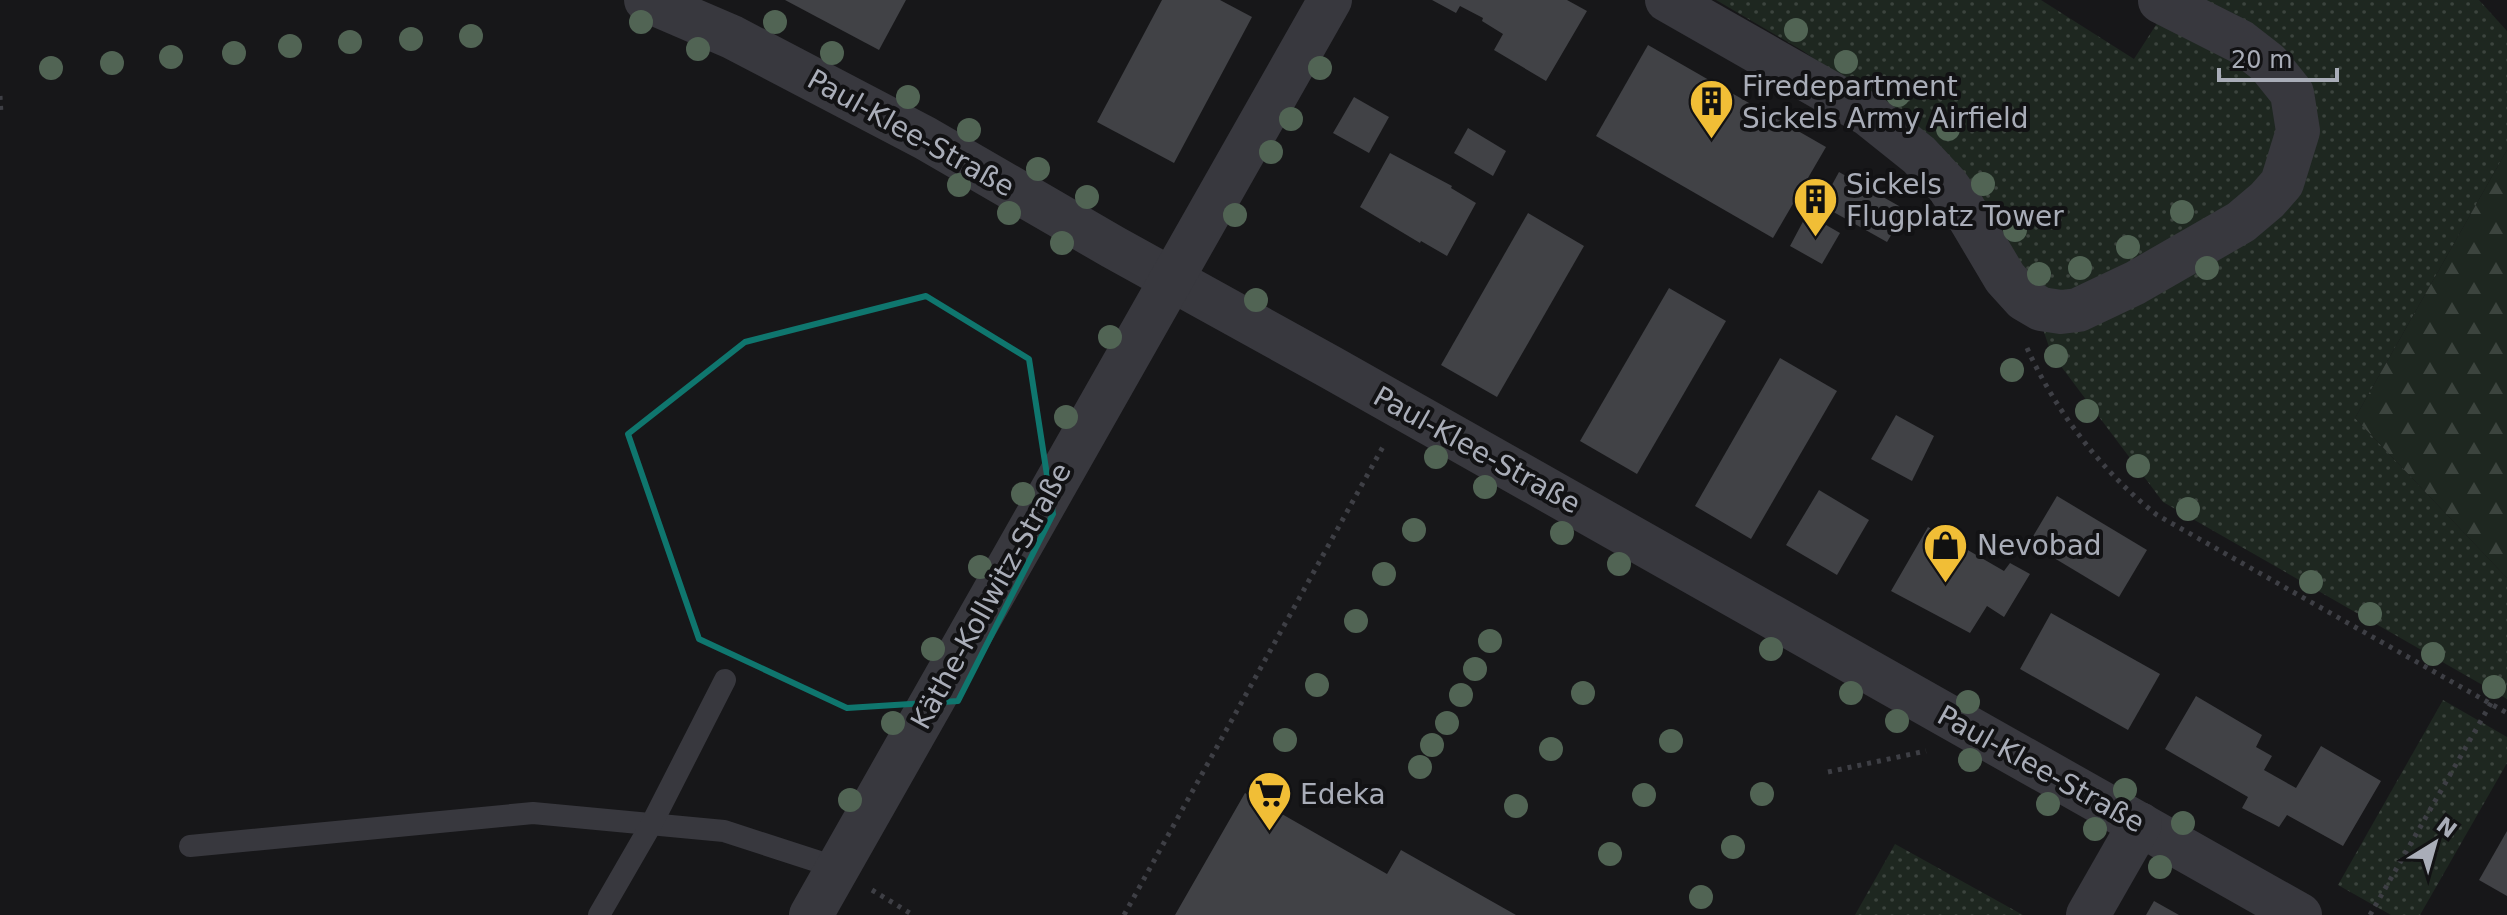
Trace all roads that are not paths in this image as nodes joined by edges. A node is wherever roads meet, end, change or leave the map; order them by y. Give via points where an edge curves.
1 (646, 0) edge
2 (1330, 0) edge
3 (1667, 0) edge
4 (2160, 0) edge
5 (1171, 278) junction
6 (725, 680) dead end
7 (2140, 824) junction
8 (651, 825) junction
9 (190, 846) dead end
10 (838, 868) junction
11 (599, 915) edge
12 (811, 915) edge
13 (2088, 915) edge
14 (2300, 915) edge

1 - 5 street, Paul-Klee-Straße via 829,86
2 - 5 street, Käthe-Kollwitz-Straße
3 - 4 street via 1869,115 1947,185 2024,299 2061,312 2078,310 2135,283 2241,222 2282,183 2298,131 2292,93 2268,63 2241,42
5 - 7 street, Paul-Klee-Straße
5 - 10 street, Käthe-Kollwitz-Straße
6 - 8 lane
7 - 13 street
7 - 14 street, Paul-Klee-Straße
8 - 9 lane via 533,813
8 - 10 lane via 724,831
8 - 11 lane
10 - 12 street, Käthe-Kollwitz-Straße

